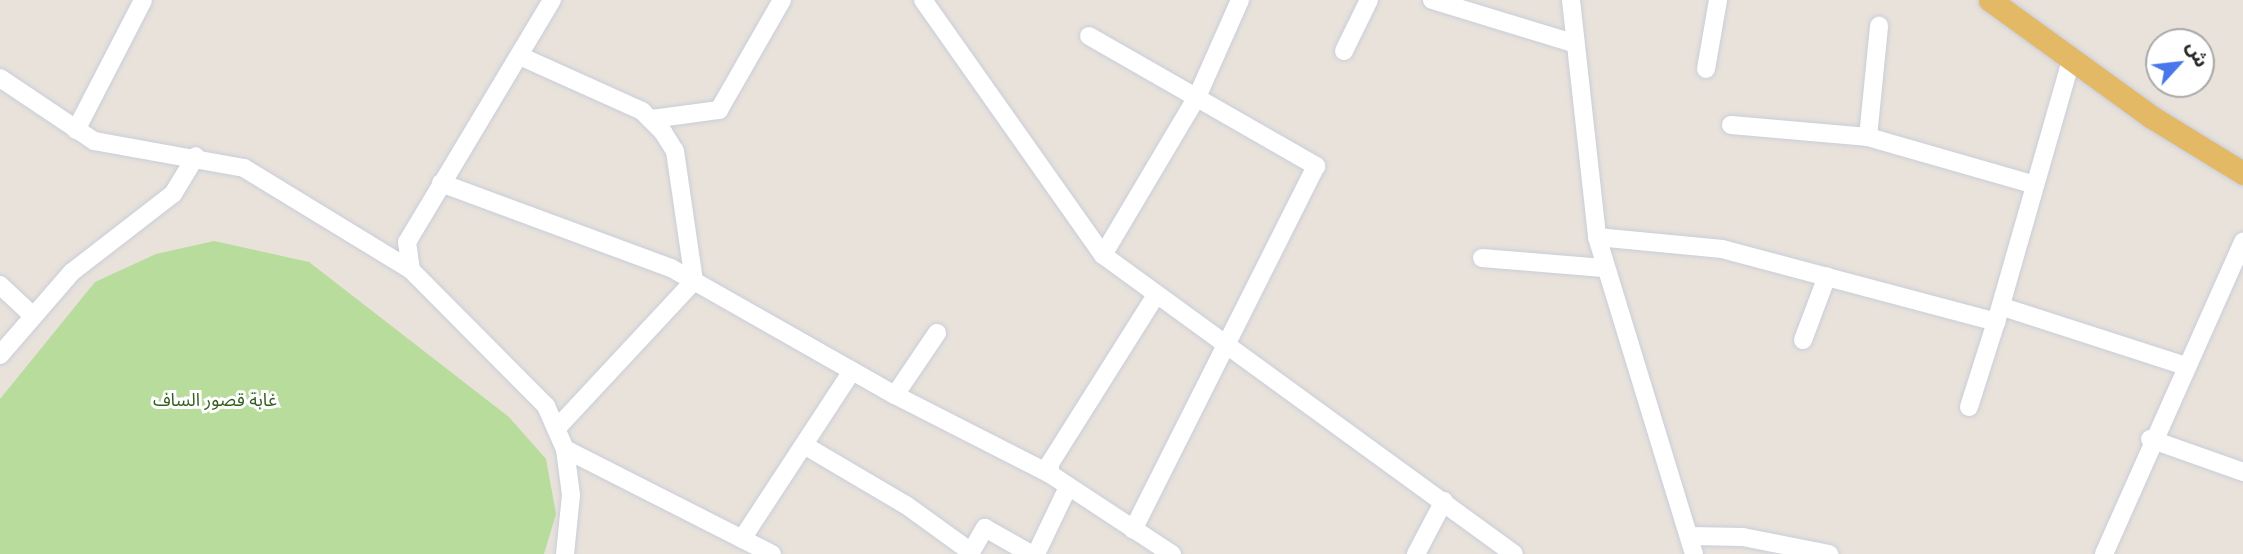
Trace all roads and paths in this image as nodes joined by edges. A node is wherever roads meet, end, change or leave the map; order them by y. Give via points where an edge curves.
1 (143, 0) edge
2 (552, 0) edge
3 (782, 0) edge
4 (923, 0) edge
5 (1240, 0) edge
6 (1369, 0) edge
7 (1432, 0) edge
8 (1571, 0) edge
9 (1718, 0) edge
10 (1990, 0) edge
11 (1879, 26) dead end
12 (1089, 36) dead end
13 (1573, 43) junction
14 (1344, 51) dead end
15 (522, 57) junction
16 (2071, 61) junction
17 (1706, 69) dead end
18 (0, 78) edge
19 (1198, 95) junction
20 (652, 119) junction
21 (1731, 125) dead end
22 (76, 130) junction
23 (1868, 137) junction
24 (196, 156) junction
25 (2243, 173) edge
26 (441, 183) junction
27 (2032, 184) junction
28 (1597, 237) junction
29 (2243, 242) edge
30 (1103, 255) junction
31 (1482, 258) dead end
32 (1604, 268) junction
33 (411, 270) junction
34 (1828, 276) junction
35 (694, 281) junction
36 (0, 285) edge
37 (1156, 295) junction
38 (1999, 314) junction
39 (33, 316) junction
40 (937, 333) dead end
41 (1803, 340) dead end
42 (1230, 347) junction
43 (0, 355) edge
44 (2183, 365) junction
45 (852, 371) junction
46 (895, 395) junction
47 (1969, 407) dead end
48 (556, 429) junction
49 (2150, 439) junction
50 (804, 445) junction
51 (565, 449) junction
52 (2243, 472) edge
53 (1050, 474) junction
54 (1067, 489) junction
55 (1444, 501) junction
56 (1133, 530) junction
57 (1690, 536) junction
58 (742, 539) junction
59 (565, 554) edge
60 (772, 554) edge
61 (1033, 554) edge
62 (1172, 554) edge
63 (1416, 554) edge
64 (1514, 554) edge
65 (1694, 554) edge
66 (1829, 554) edge
67 (2104, 554) edge

1 - 22 street
2 - 15 street
3 - 20 street via 719,110
4 - 30 street
5 - 19 street
6 - 14 street
7 - 13 street
8 - 13 street
9 - 17 street
10 - 16 main road
11 - 23 street
12 - 19 street
13 - 28 street
15 - 20 street
15 - 26 street
16 - 25 main road
16 - 27 street
18 - 22 street
19 - 30 street
19 - 42 street via 1316,166
20 - 35 street via 675,151
21 - 23 street
22 - 24 street via 104,143
23 - 27 street
24 - 33 street via 278,184
24 - 39 street via 160,207 72,272
26 - 33 street via 407,242
26 - 35 street
27 - 38 street
28 - 32 street
28 - 34 street via 1722,249
29 - 44 street
30 - 37 street
31 - 32 street
32 - 57 street
33 - 48 street via 546,406
34 - 38 street
34 - 41 street
35 - 45 street
35 - 48 street
36 - 39 street
37 - 42 street
37 - 53 street via 1050,463
38 - 44 street
38 - 47 street
39 - 43 street
40 - 46 street
42 - 55 street
42 - 56 street
44 - 49 street
45 - 46 street
45 - 50 street
46 - 53 street
48 - 51 street
49 - 52 street
49 - 67 street
50 - 58 street
50 - 61 street via 906,505 971,552 985,528
51 - 58 street
51 - 59 street via 571,495
53 - 54 street
54 - 56 street
54 - 61 street
55 - 63 street
55 - 64 street
56 - 62 street
57 - 65 street
57 - 66 street via 1743,537
58 - 60 street

